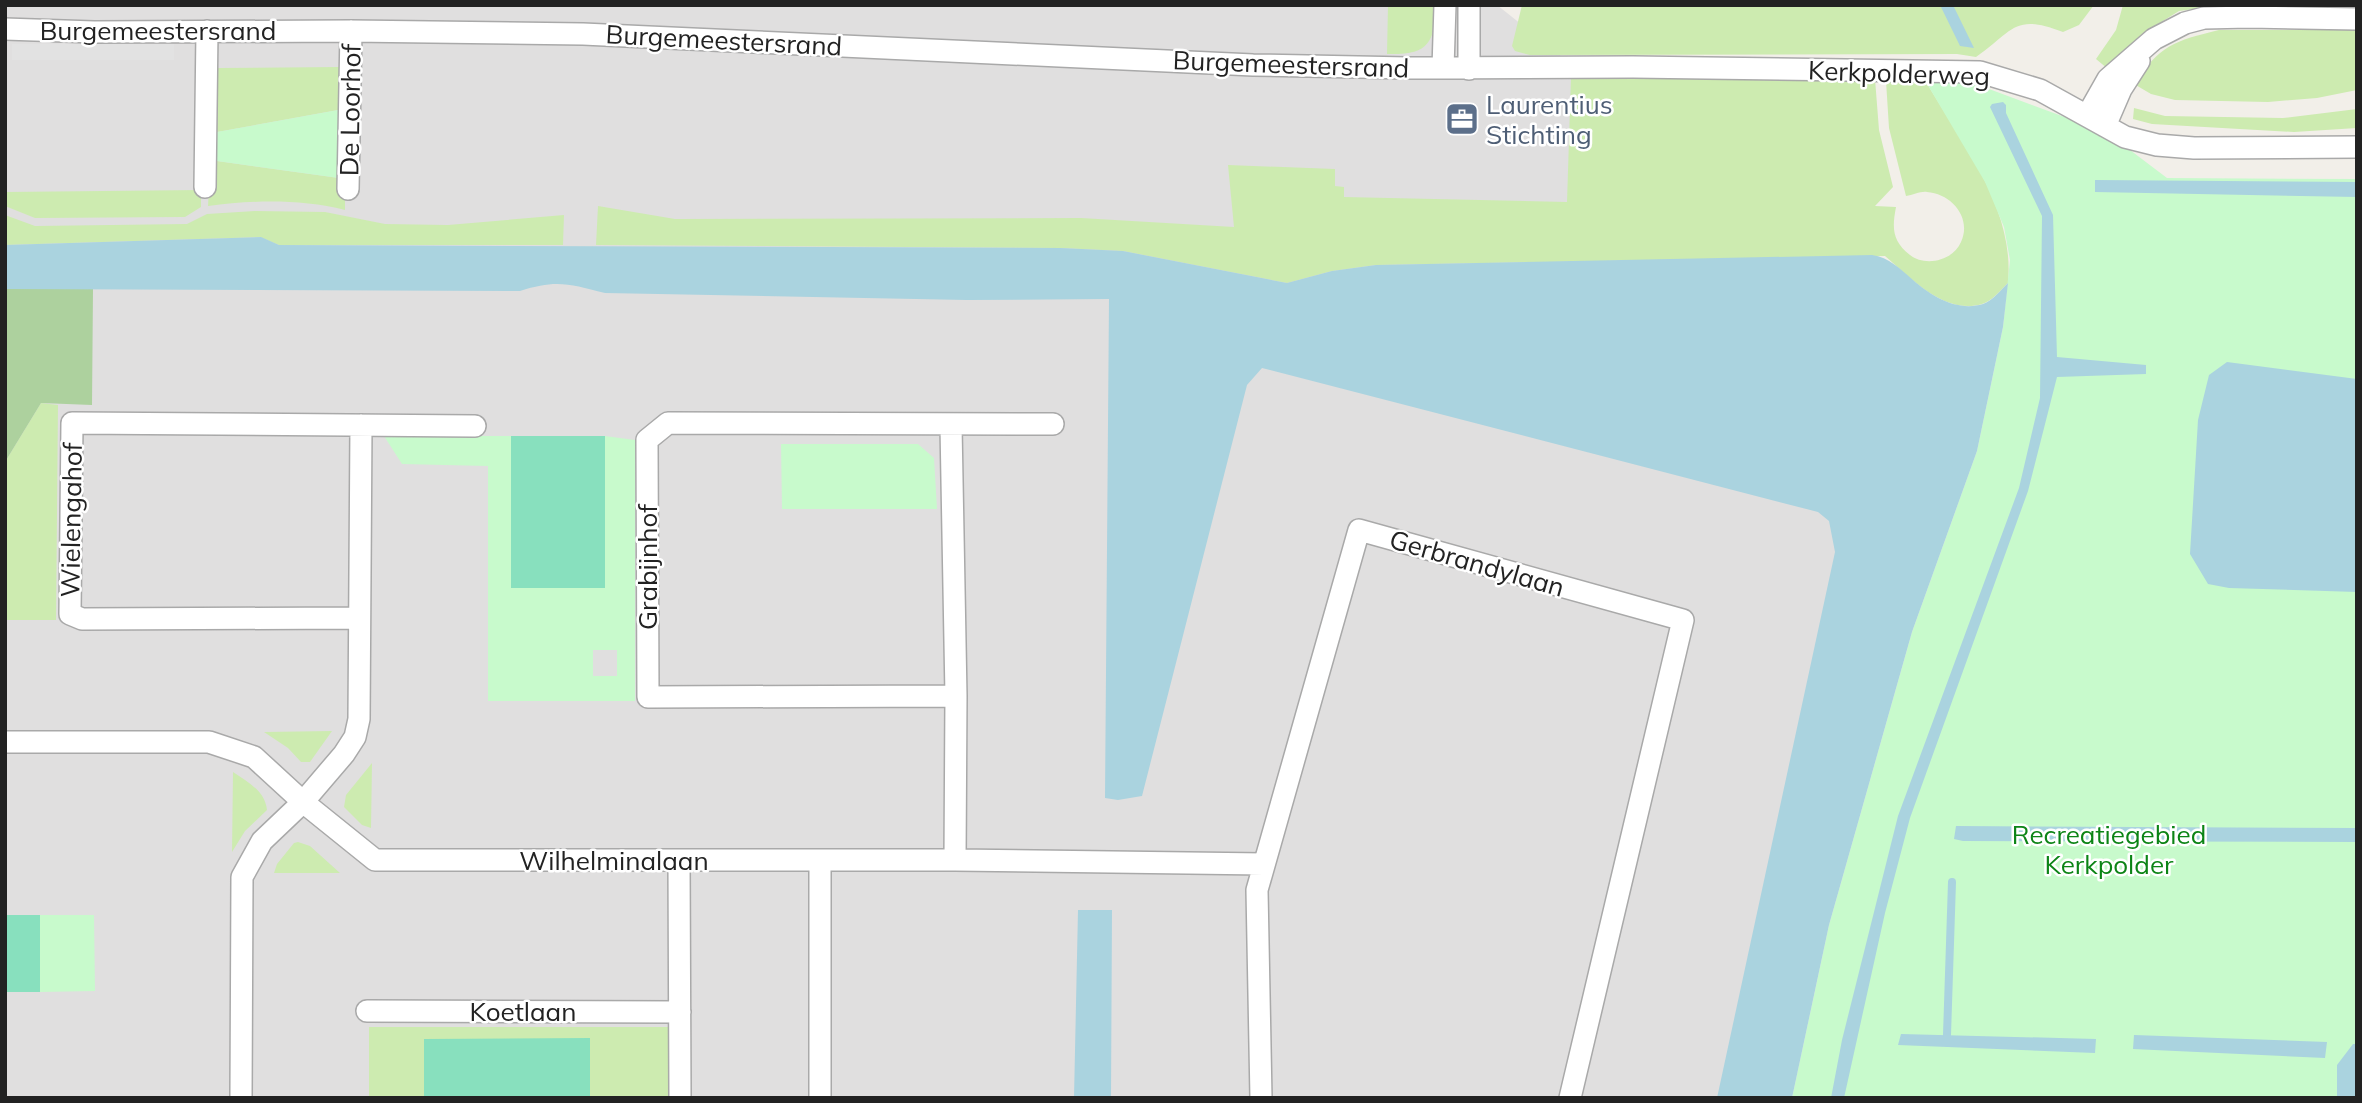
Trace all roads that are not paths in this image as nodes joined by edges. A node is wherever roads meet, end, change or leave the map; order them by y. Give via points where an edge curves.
1 (1446, 5) edge
2 (1469, 5) edge
3 (2357, 19) edge
4 (5, 29) edge
5 (351, 31) junction
6 (207, 32) junction
7 (1443, 68) junction
8 (1469, 69) junction
9 (2096, 121) junction
10 (2357, 147) edge
11 (205, 187) dead end
12 (348, 189) dead end
13 (1053, 424) dead end
14 (361, 425) junction
15 (475, 426) dead end
16 (951, 426) junction
17 (359, 618) junction
18 (956, 696) junction
19 (5, 742) edge
20 (303, 802) junction
21 (680, 860) junction
22 (820, 860) junction
23 (955, 860) junction
24 (1264, 864) junction
25 (367, 1011) dead end
26 (680, 1012) junction
27 (241, 1098) edge
28 (680, 1098) edge
29 (820, 1098) edge
30 (1261, 1098) edge
31 (1570, 1098) edge

1 - 7 street
2 - 8 street
3 - 9 street via 2204,18 2185,23 2154,39 2108,79
4 - 6 street, Burgemeestersrand
5 - 6 street, Burgemeestersrand
5 - 7 street, Burgemeestersrand via 583,34 1253,65
5 - 12 street, De Loorhof
6 - 11 street
7 - 8 street, Kerkpolderweg
8 - 9 street, Kerkpolderweg via 1980,72 2040,90
9 - 10 street, Kerkpolderweg via 2125,137 2157,145
13 - 16 street, Grabijnhof
14 - 15 street, Wielengahof
14 - 17 street
14 - 17 street, Wielengahof via 72,423 70,587 70,614 82,619
16 - 18 street
16 - 18 street, Grabijnhof via 668,424 647,440 648,696
17 - 20 street via 355,737
18 - 23 street
19 - 20 street, Wilhelminalaan via 209,742 254,757
20 - 21 street, Wilhelminalaan via 375,860
20 - 27 street via 262,841 242,877
21 - 22 street, Wilhelminalaan
21 - 26 street
22 - 23 street, Wilhelminalaan
22 - 29 street
23 - 24 street, Wilhelminalaan
24 - 30 street, Gerbrandylaan via 1256,890
24 - 31 street, Gerbrandylaan via 1359,530 1683,620
25 - 26 street, Koetlaan
26 - 28 street

